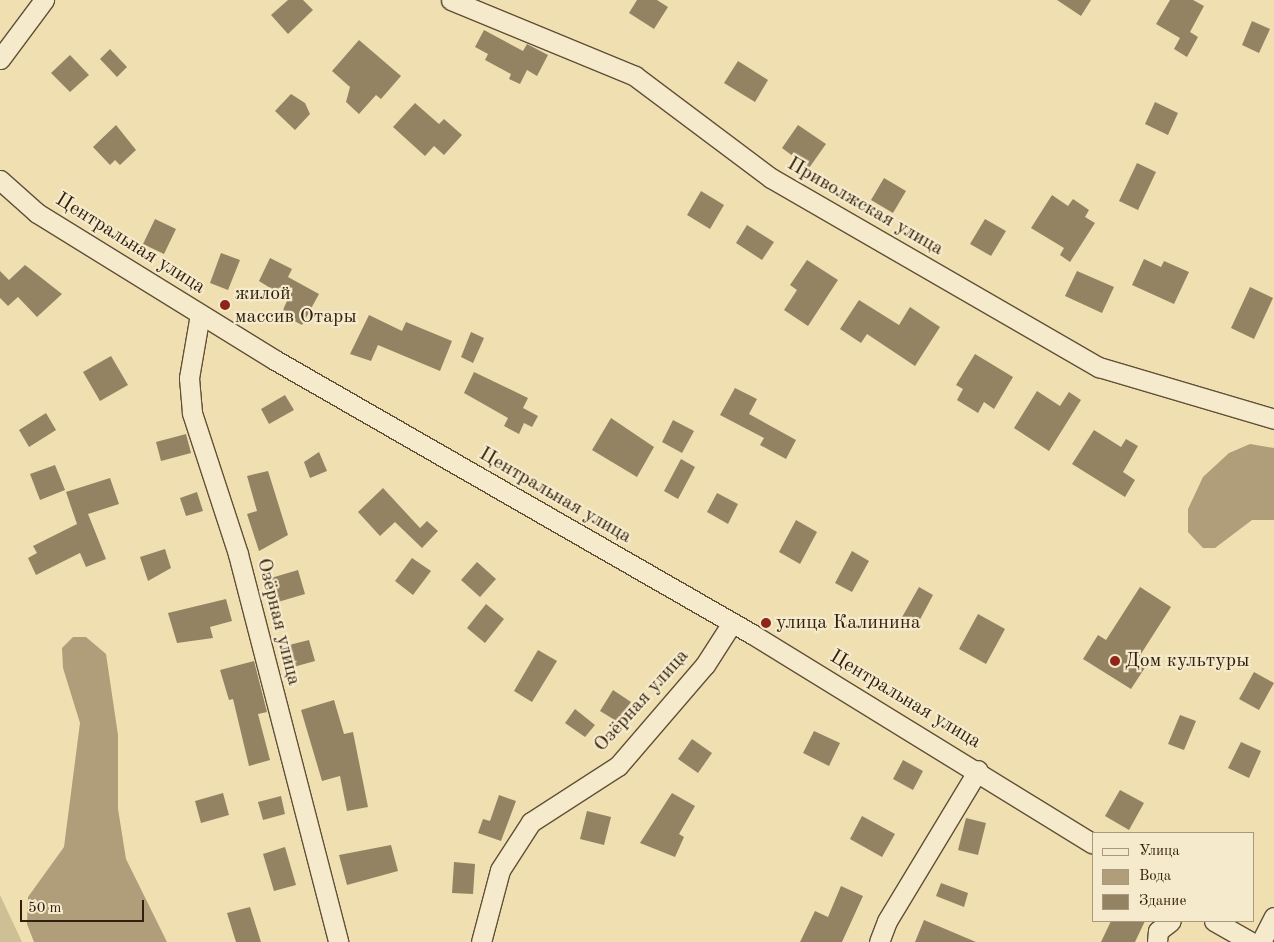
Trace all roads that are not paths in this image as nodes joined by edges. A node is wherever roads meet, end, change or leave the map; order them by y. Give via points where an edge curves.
1 (44, 0) edge
2 (451, 0) edge
3 (0, 59) edge
4 (0, 180) edge
5 (200, 314) junction
6 (1274, 419) edge
7 (732, 622) junction
8 (978, 770) junction
9 (1092, 843) edge
10 (1274, 917) edge
11 (1170, 922) edge
12 (1216, 922) edge
13 (338, 942) edge
14 (481, 942) edge
15 (879, 942) edge
16 (1157, 942) edge
17 (1251, 942) edge
18 (1261, 942) edge

1 - 3 street
2 - 6 street, Приволжская улица via 635,76 771,178 1099,367
4 - 5 street, Центральная улица via 37,213
5 - 7 street, Центральная улица
5 - 13 street, Озёрная улица via 189,378 192,413 238,554
7 - 8 street, Центральная улица
7 - 14 street, Озёрная улица via 705,665 618,766 531,822 500,870
8 - 9 street, Центральная улица
8 - 15 street via 886,921
10 - 18 street
11 - 16 street via 1158,931
12 - 17 street

